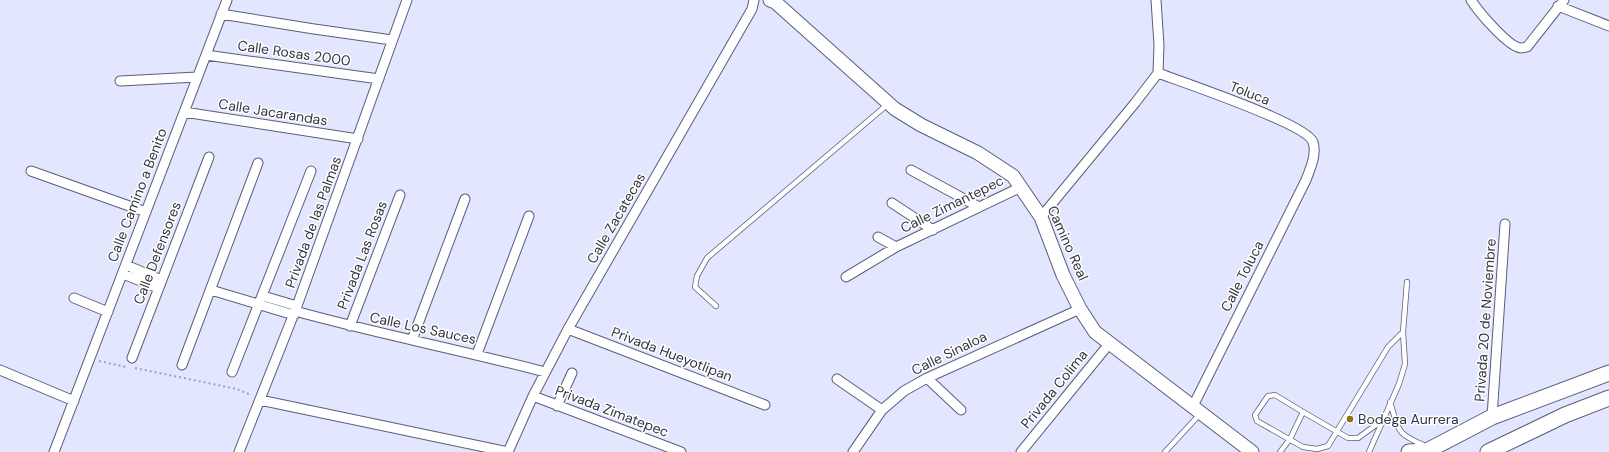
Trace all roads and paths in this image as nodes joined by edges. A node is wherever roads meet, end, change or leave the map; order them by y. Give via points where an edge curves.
1 (227, 0) edge
2 (407, 0) edge
3 (754, 0) edge
4 (770, 0) edge
5 (1156, 0) edge
6 (1471, 0) edge
7 (1561, 3) edge
8 (222, 14) junction
9 (1609, 26) edge
10 (392, 40) junction
11 (206, 55) junction
12 (1158, 73) junction
13 (197, 77) junction
14 (379, 79) junction
15 (120, 81) dead end
16 (888, 104) junction
17 (184, 112) junction
18 (358, 139) junction
19 (209, 157) dead end
20 (1314, 157) joint
21 (258, 163) dead end
22 (311, 170) dead end
23 (911, 170) dead end
24 (31, 171) dead end
25 (1021, 187) junction
26 (400, 195) dead end
27 (465, 199) dead end
28 (892, 203) dead end
29 (979, 207) junction
30 (146, 212) junction
31 (530, 216) dead end
32 (1040, 217) junction
33 (1505, 224) dead end
34 (933, 230) junction
35 (878, 237) dead end
36 (896, 247) junction
37 (124, 269) junction
38 (846, 277) dead end
39 (1407, 282) dead end
40 (160, 284) junction
41 (211, 290) junction
42 (263, 296) junction
43 (74, 298) dead end
44 (259, 305) junction
45 (716, 306) dead end
46 (1080, 308) junction
47 (295, 310) junction
48 (108, 312) junction
49 (350, 326) junction
50 (568, 330) junction
51 (1402, 332) junction
52 (412, 340) junction
53 (1109, 344) junction
54 (477, 354) junction
55 (132, 358) dead end
56 (90, 360) junction
57 (182, 365) dead end
58 (0, 370) edge
59 (232, 372) dead end
60 (545, 372) junction
61 (572, 373) dead end
62 (1609, 373) edge
63 (928, 378) junction
64 (837, 379) dead end
65 (533, 396) junction
66 (1609, 398) edge
67 (260, 400) junction
68 (74, 401) junction
69 (1390, 402) junction
70 (766, 405) dead end
71 (557, 406) junction
72 (1197, 409) junction
73 (882, 410) junction
74 (961, 410) dead end
75 (1303, 412) junction
76 (1492, 417) junction
77 (1381, 421) junction
78 (1339, 431) junction
79 (1290, 438) junction
80 (1428, 450) edge
81 (54, 452) edge
82 (239, 452) edge
83 (508, 452) edge
84 (681, 452) edge
85 (853, 452) edge
86 (1021, 452) edge
87 (1165, 452) edge
88 (1252, 452) edge
89 (1280, 452) edge
90 (1369, 452) edge
91 (1409, 452) edge
92 (1488, 452) edge

1 - 8 street, Calle Camino a Benito
2 - 10 street, Privada de las Palmas
3 - 50 street, Calle Zacatecas via 752,9
4 - 16 main road, Camino Real
5 - 12 street
6 - 7 street via 1509,43 1521,48 1527,47
7 - 9 street
8 - 10 street
8 - 11 street, Calle Camino a Benito
10 - 14 street, Privada de las Palmas
11 - 13 street, Calle Camino a Benito
11 - 14 street, Calle Rosas 2000
12 - 20 street, Toluca via 1281,120 1309,135 1314,142
12 - 32 street
13 - 15 street
13 - 17 street, Calle Camino a Benito
14 - 18 street, Privada de las Palmas
16 - 25 main road, Camino Real via 921,125 978,153 1013,176
16 - 45 lane via 707,258 697,276 695,287
17 - 18 street, Calle Jacarandas
17 - 30 street, Calle Camino a Benito
18 - 47 street, Privada de las Palmas
19 - 40 street, Calle Defensores
20 - 72 street, Calle Toluca via 1306,180
21 - 41 street
22 - 42 street
23 - 29 street
24 - 30 street
25 - 29 street, Calle Zimantepec
25 - 32 main road, Camino Real
26 - 49 street, Privada Las Rosas
27 - 52 street
28 - 34 street
29 - 34 street, Calle Zimantepec
30 - 37 street, Calle Camino a Benito
31 - 54 street
32 - 46 main road, Camino Real via 1063,275
33 - 76 street, Privada 20 de Noviembre
34 - 36 street, Calle Zimantepec
35 - 36 street
36 - 38 street, Calle Zimantepec
37 - 40 street
37 - 48 street, Calle Camino a Benito
39 - 51 lane
40 - 55 street, Calle Defensores
41 - 44 street
41 - 57 street
42 - 44 street
42 - 47 street
43 - 48 street
44 - 47 street
44 - 59 street
46 - 53 main road, Camino Real via 1096,332
46 - 63 street, Calle Sinaloa
47 - 49 street, Calle Los Sauces
47 - 67 street, Privada de las Palmas
48 - 56 street, Calle Camino a Benito
49 - 52 street, Calle Los Sauces
50 - 60 street, Calle Zacatecas
50 - 70 street, Privada Hueyotlipan
51 - 69 lane via 1405,364
51 - 78 lane via 1388,347
52 - 54 street, Calle Los Sauces
53 - 72 main road, Camino Real
53 - 86 street, Privada Colima
54 - 60 street, Calle Los Sauces
56 - 67 path via 237,388
56 - 68 street, Calle Camino a Benito
58 - 68 street
60 - 65 street, Calle Zacatecas
61 - 71 street
62 - 76 main road
63 - 73 street, Calle Sinaloa via 904,391
63 - 74 street
64 - 73 street
65 - 71 street, Privada Zimatepec
65 - 83 street, Calle Zacatecas
66 - 92 main road via 1565,415
67 - 82 street, Privada de las Palmas
67 - 83 street
68 - 81 street, Calle Camino a Benito
69 - 77 lane
69 - 80 lane via 1398,430
71 - 84 street, Privada Zimatepec
72 - 87 lane
72 - 88 main road, Camino Real
73 - 85 street, Calle Sinaloa
75 - 78 lane
75 - 79 lane
75 - 79 lane via 1271,394 1255,415 1257,421
76 - 80 main road
77 - 78 lane via 1358,438 1348,438
77 - 90 lane
78 - 79 lane via 1328,446 1317,449 1303,447
79 - 89 lane
80 - 91 main road

